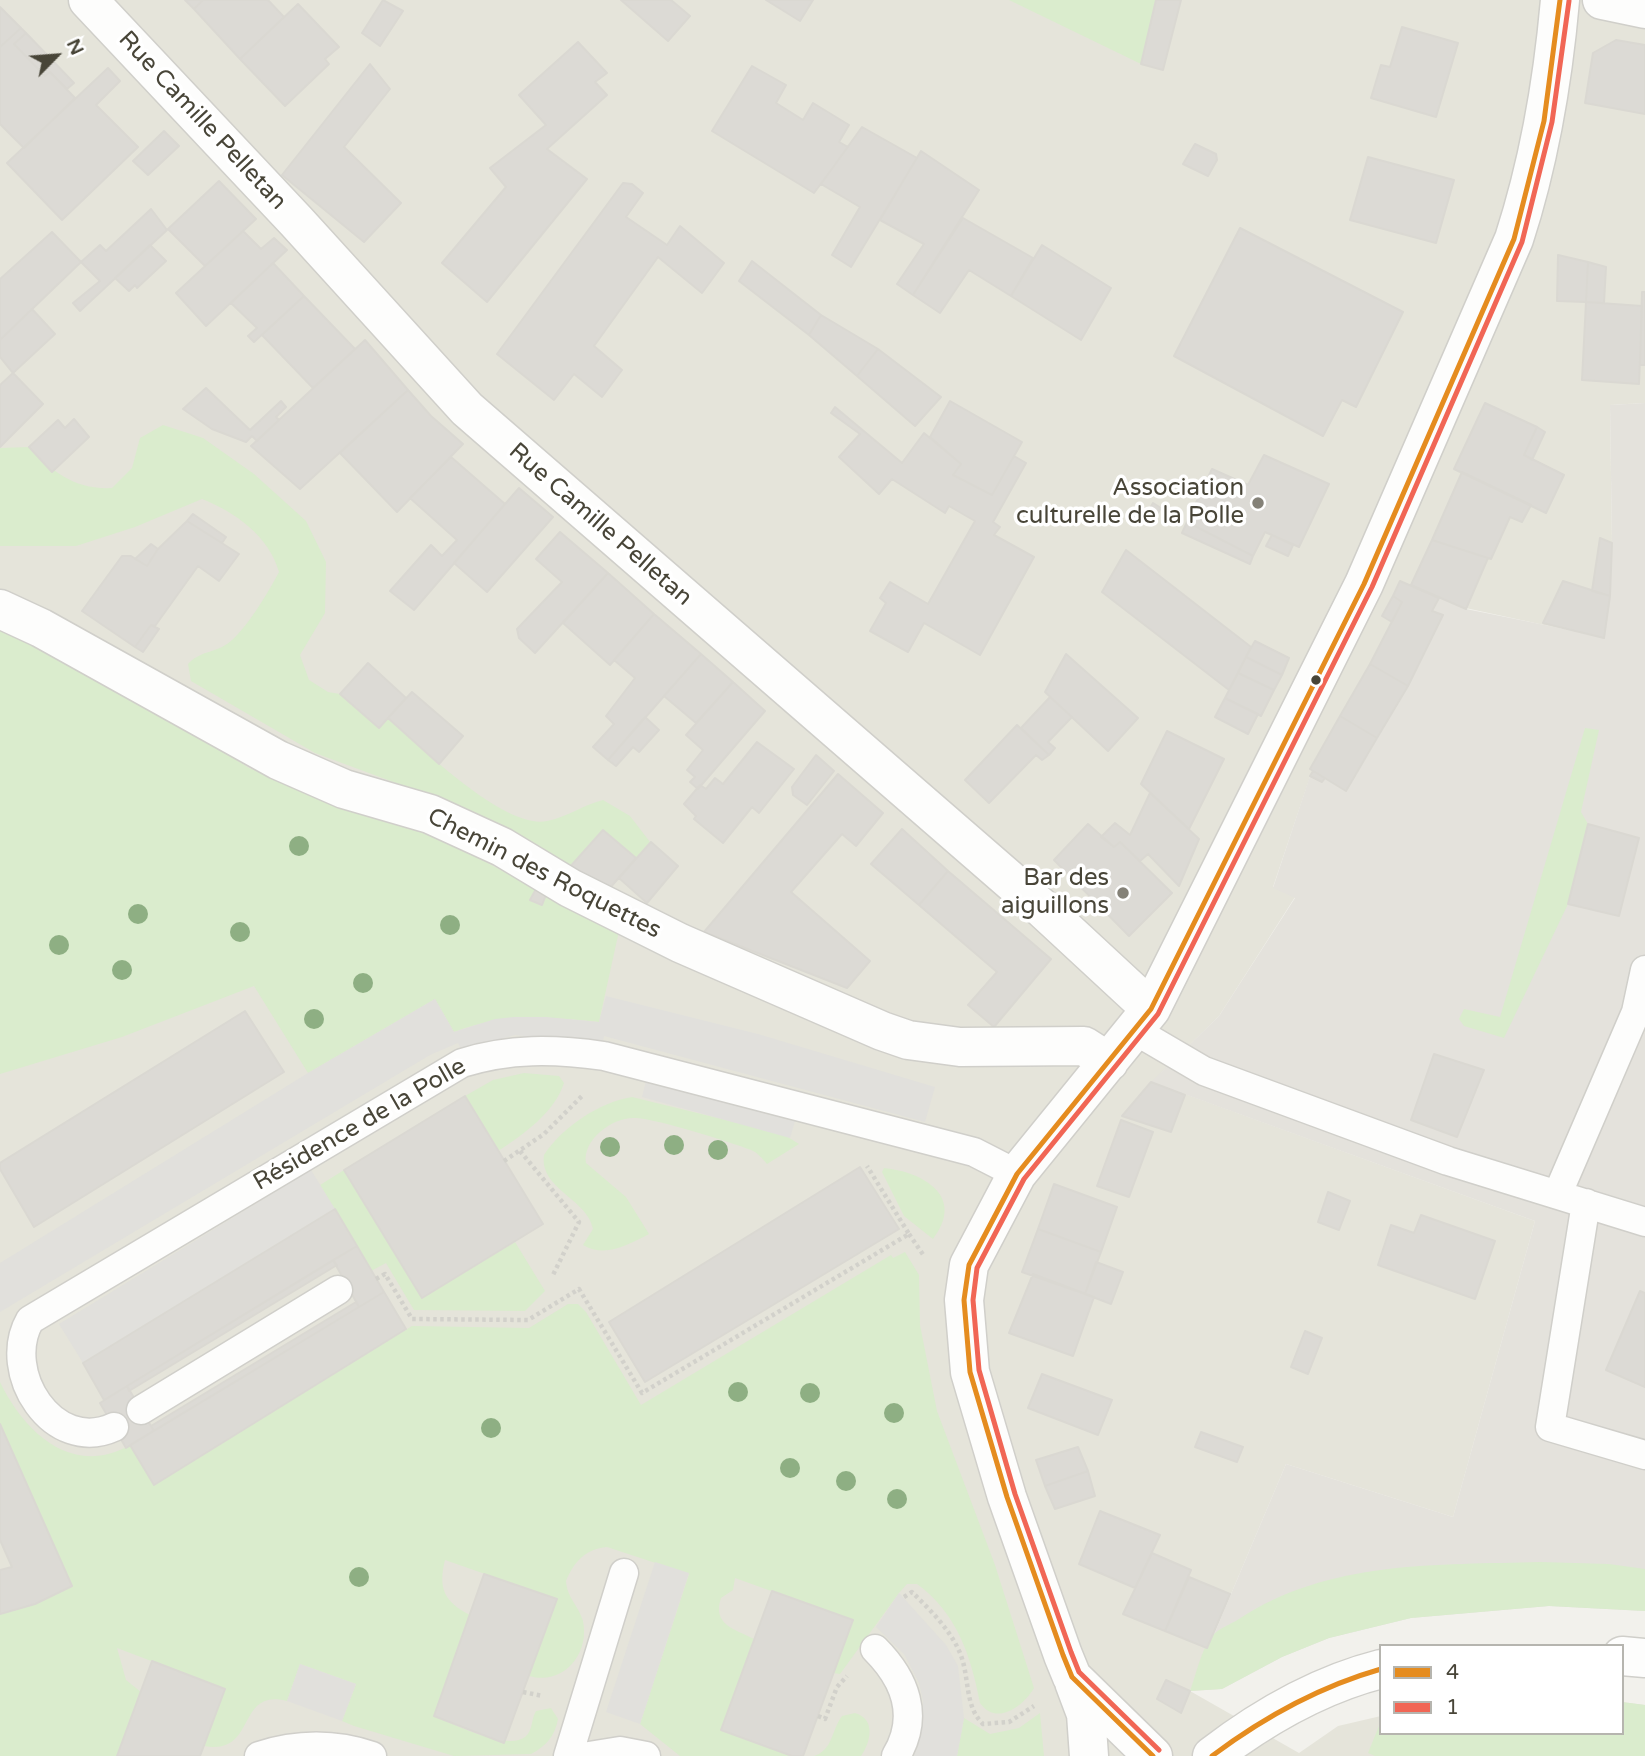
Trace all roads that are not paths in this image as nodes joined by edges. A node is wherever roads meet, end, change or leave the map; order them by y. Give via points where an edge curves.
1 (88, 0) edge
2 (1560, 0) edge
3 (1602, 0) edge
4 (1645, 9) edge
5 (0, 609) edge
6 (1645, 970) edge
7 (1142, 1020) junction
8 (1109, 1062) junction
9 (1017, 1174) junction
10 (1558, 1193) junction
11 (1586, 1203) junction
12 (1645, 1222) edge
13 (338, 1290) road end
14 (7, 1356) edge
15 (142, 1410) dead end
16 (114, 1427) dead end
17 (1645, 1455) edge
18 (624, 1573) dead end
19 (875, 1649) road end
20 (1624, 1656) edge
21 (1645, 1658) edge
22 (1379, 1670) edge
23 (1072, 1677) junction
24 (259, 1756) edge
25 (372, 1756) edge
26 (568, 1756) edge
27 (589, 1756) edge
28 (646, 1756) edge
29 (896, 1756) edge
30 (1089, 1756) edge
31 (1153, 1756) edge
32 (1212, 1756) edge

1 - 7 street, Rue Camille Pelletan via 467,409 1033,901
2 - 7 street via 1531,181 1514,239 1353,608
3 - 4 street
5 - 8 street, Chemin des Roquettes via 278,760 344,789 430,814 680,943 882,1031 908,1040 960,1047 1084,1046
6 - 10 lane via 1636,1012
7 - 8 street
7 - 10 lane via 1204,1071 1448,1161
8 - 9 street
9 - 14 lane, Résidence de la Polle via 974,1152 604,1056 555,1049 492,1054 462,1063 39,1313 22,1329
9 - 23 street via 969,1265 964,1333 970,1372 1007,1497
10 - 11 lane
11 - 12 lane
11 - 17 lane via 1550,1427
13 - 15 lane
14 - 16 lane, Résidence de la Polle via 41,1414 86,1433
18 - 26 lane
19 - 29 lane via 904,1685 908,1704 905,1740
20 - 21 street
22 - 32 street via 1289,1704
23 - 30 street via 1086,1714
23 - 31 street
24 - 25 lane via 304,1745
27 - 28 lane via 621,1751

